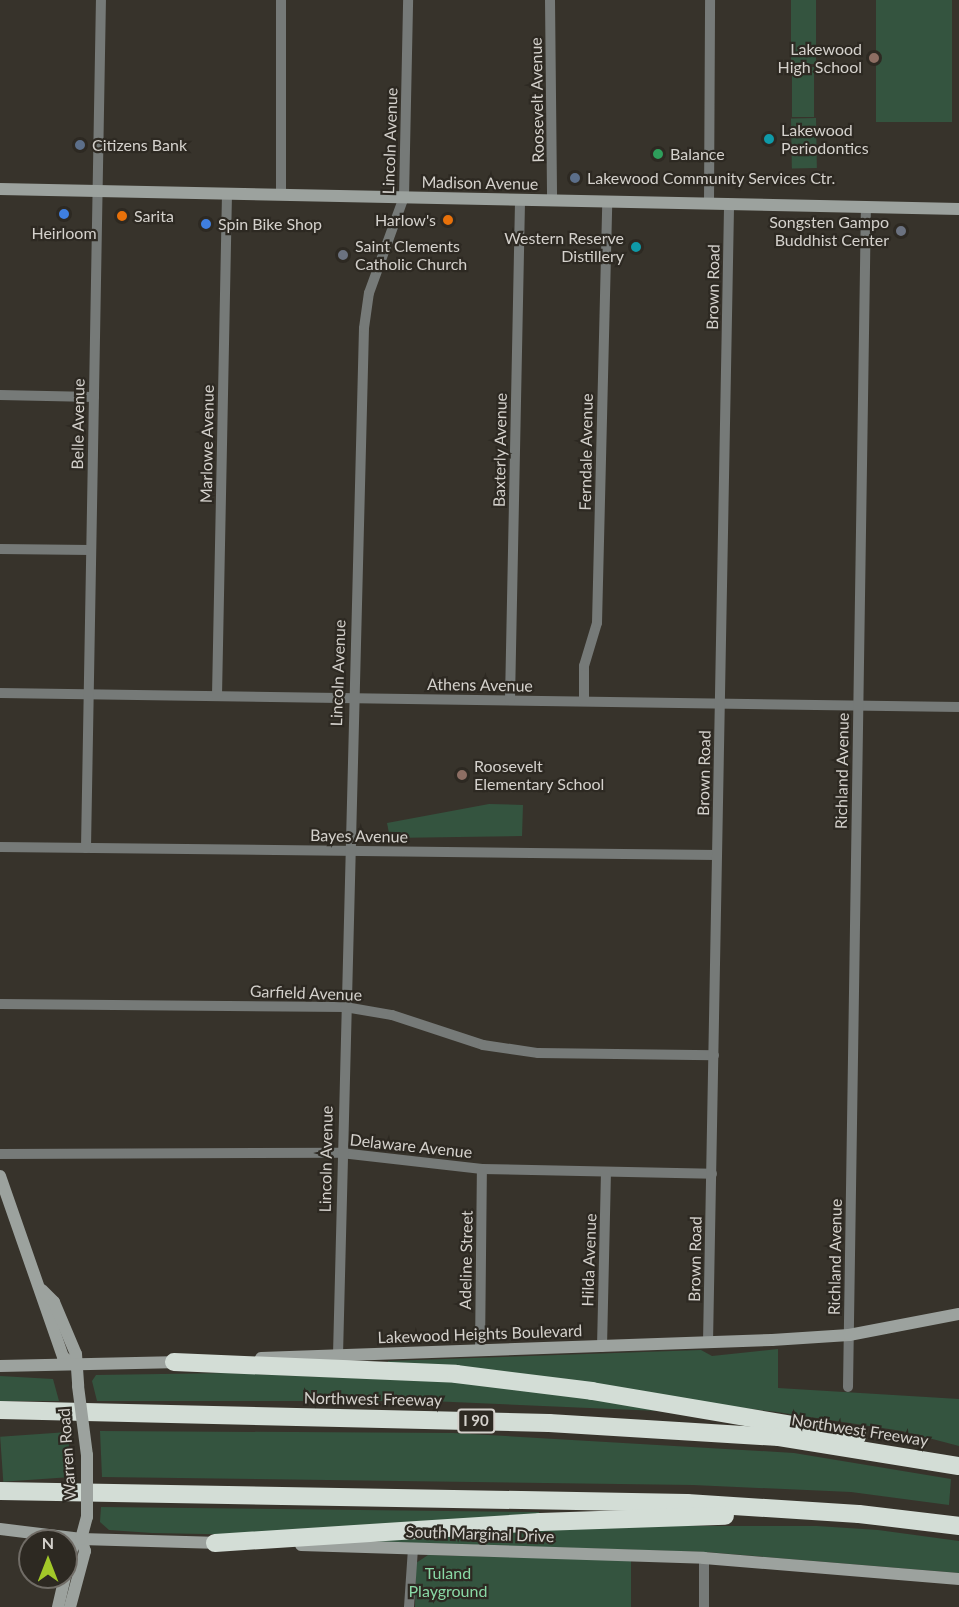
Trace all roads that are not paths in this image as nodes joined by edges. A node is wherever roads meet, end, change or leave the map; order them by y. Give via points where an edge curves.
1 (101, 0) edge
2 (281, 0) edge
3 (408, 0) edge
4 (550, 0) edge
5 (710, 0) edge
6 (0, 189) edge
7 (97, 191) junction
8 (227, 194) junction
9 (281, 195) junction
10 (404, 198) junction
11 (520, 200) junction
12 (552, 201) junction
13 (607, 202) junction
14 (709, 204) junction
15 (729, 204) junction
16 (866, 207) junction
17 (959, 209) edge
18 (0, 395) edge
19 (93, 397) junction
20 (0, 549) edge
21 (91, 550) junction
22 (0, 693) edge
23 (88, 694) junction
24 (217, 696) junction
25 (352, 698) junction
26 (510, 700) junction
27 (584, 701) junction
28 (720, 703) junction
29 (858, 705) junction
30 (959, 707) edge
31 (0, 847) edge
32 (86, 848) junction
33 (349, 851) junction
34 (717, 855) junction
35 (0, 1005) edge
36 (345, 1007) junction
37 (714, 1055) junction
38 (341, 1153) junction
39 (0, 1154) edge
40 (482, 1169) junction
41 (606, 1174) junction
42 (711, 1174) junction
43 (0, 1176) edge
44 (959, 1314) edge
45 (849, 1335) junction
46 (708, 1343) junction
47 (602, 1347) junction
48 (480, 1352) junction
49 (338, 1355) junction
50 (174, 1362) junction
51 (0, 1366) edge
52 (76, 1366) junction
53 (848, 1387) dead end
54 (0, 1410) edge
55 (955, 1465) edge
56 (0, 1491) edge
57 (768, 1508) junction
58 (954, 1525) edge
59 (0, 1529) edge
60 (81, 1539) junction
61 (78, 1542) edge
62 (215, 1543) junction
63 (413, 1548) junction
64 (704, 1558) junction
65 (959, 1579) edge
66 (62, 1589) edge
67 (58, 1607) edge
68 (70, 1607) edge
69 (409, 1607) edge
70 (704, 1607) edge

1 - 7 street, Belle Avenue
2 - 9 street
3 - 10 street, Lincoln Avenue
4 - 12 street, Roosevelt Avenue
5 - 14 street
6 - 7 main road, Madison Avenue
7 - 8 main road, Madison Avenue
7 - 19 street, Belle Avenue
8 - 9 main road, Madison Avenue
8 - 24 street, Marlowe Avenue
9 - 10 main road, Madison Avenue
10 - 11 main road, Madison Avenue
10 - 25 street, Lincoln Avenue via 372,282 364,328
11 - 12 main road, Madison Avenue
11 - 26 street, Baxterly Avenue
12 - 13 main road, Madison Avenue
13 - 14 main road, Madison Avenue
13 - 27 street, Ferndale Avenue via 597,623 584,666
14 - 15 main road, Madison Avenue
15 - 16 main road, Madison Avenue
15 - 28 street, Brown Road
16 - 17 main road, Madison Avenue
16 - 29 street, Richland Avenue
18 - 19 street
19 - 21 street, Belle Avenue
20 - 21 street
21 - 23 street, Belle Avenue
22 - 23 street, Athens Avenue
23 - 24 street, Athens Avenue
23 - 32 street, Belle Avenue
24 - 25 street, Athens Avenue
25 - 26 street, Athens Avenue
25 - 33 street, Lincoln Avenue
26 - 27 street, Athens Avenue
27 - 28 street, Athens Avenue
28 - 29 street, Athens Avenue
28 - 34 street, Brown Road
29 - 30 street, Athens Avenue
29 - 45 street, Richland Avenue
31 - 32 street, Bayes Avenue
32 - 33 street, Bayes Avenue
33 - 34 street, Bayes Avenue
33 - 36 street, Lincoln Avenue
34 - 37 street, Brown Road
35 - 36 street, Garfield Avenue
36 - 37 street, Garfield Avenue via 392,1015 483,1045 538,1053
36 - 38 street, Lincoln Avenue
37 - 42 street, Brown Road
38 - 39 street, Delaware Avenue
38 - 40 street, Delaware Avenue
38 - 49 street, Lincoln Avenue
40 - 41 street, Delaware Avenue
40 - 48 street, Adeline Street
41 - 42 street, Delaware Avenue
41 - 47 street, Hilda Avenue
42 - 46 street, Brown Road
43 - 52 main road via 63,1357
44 - 45 main road, Lakewood Heights Boulevard
45 - 46 main road, Lakewood Heights Boulevard
45 - 53 street, Richland Avenue
46 - 47 main road, Lakewood Heights Boulevard
47 - 48 main road, Lakewood Heights Boulevard
48 - 49 main road, Lakewood Heights Boulevard
49 - 50 main road, Lakewood Heights Boulevard
50 - 52 main road, Lakewood Heights Boulevard
50 - 55 highway via 456,1374 592,1390 870,1438
51 - 52 main road, Lakewood Heights Boulevard
52 - 60 main road, Warren Road, bridge via 87,1455 87,1517
54 - 55 highway, Northwest Freeway / I 90 via 549,1423 779,1437
56 - 57 highway
57 - 58 highway
57 - 62 highway via 729,1516 540,1522
59 - 60 main road, South Marginal Drive
60 - 61 main road, Warren Road
60 - 62 main road, South Marginal Drive
60 - 68 main road, Warren Road via 85,1551
62 - 63 main road, South Marginal Drive
63 - 64 main road, South Marginal Drive
63 - 69 street
64 - 65 main road, South Marginal Drive
64 - 70 street
66 - 67 main road

